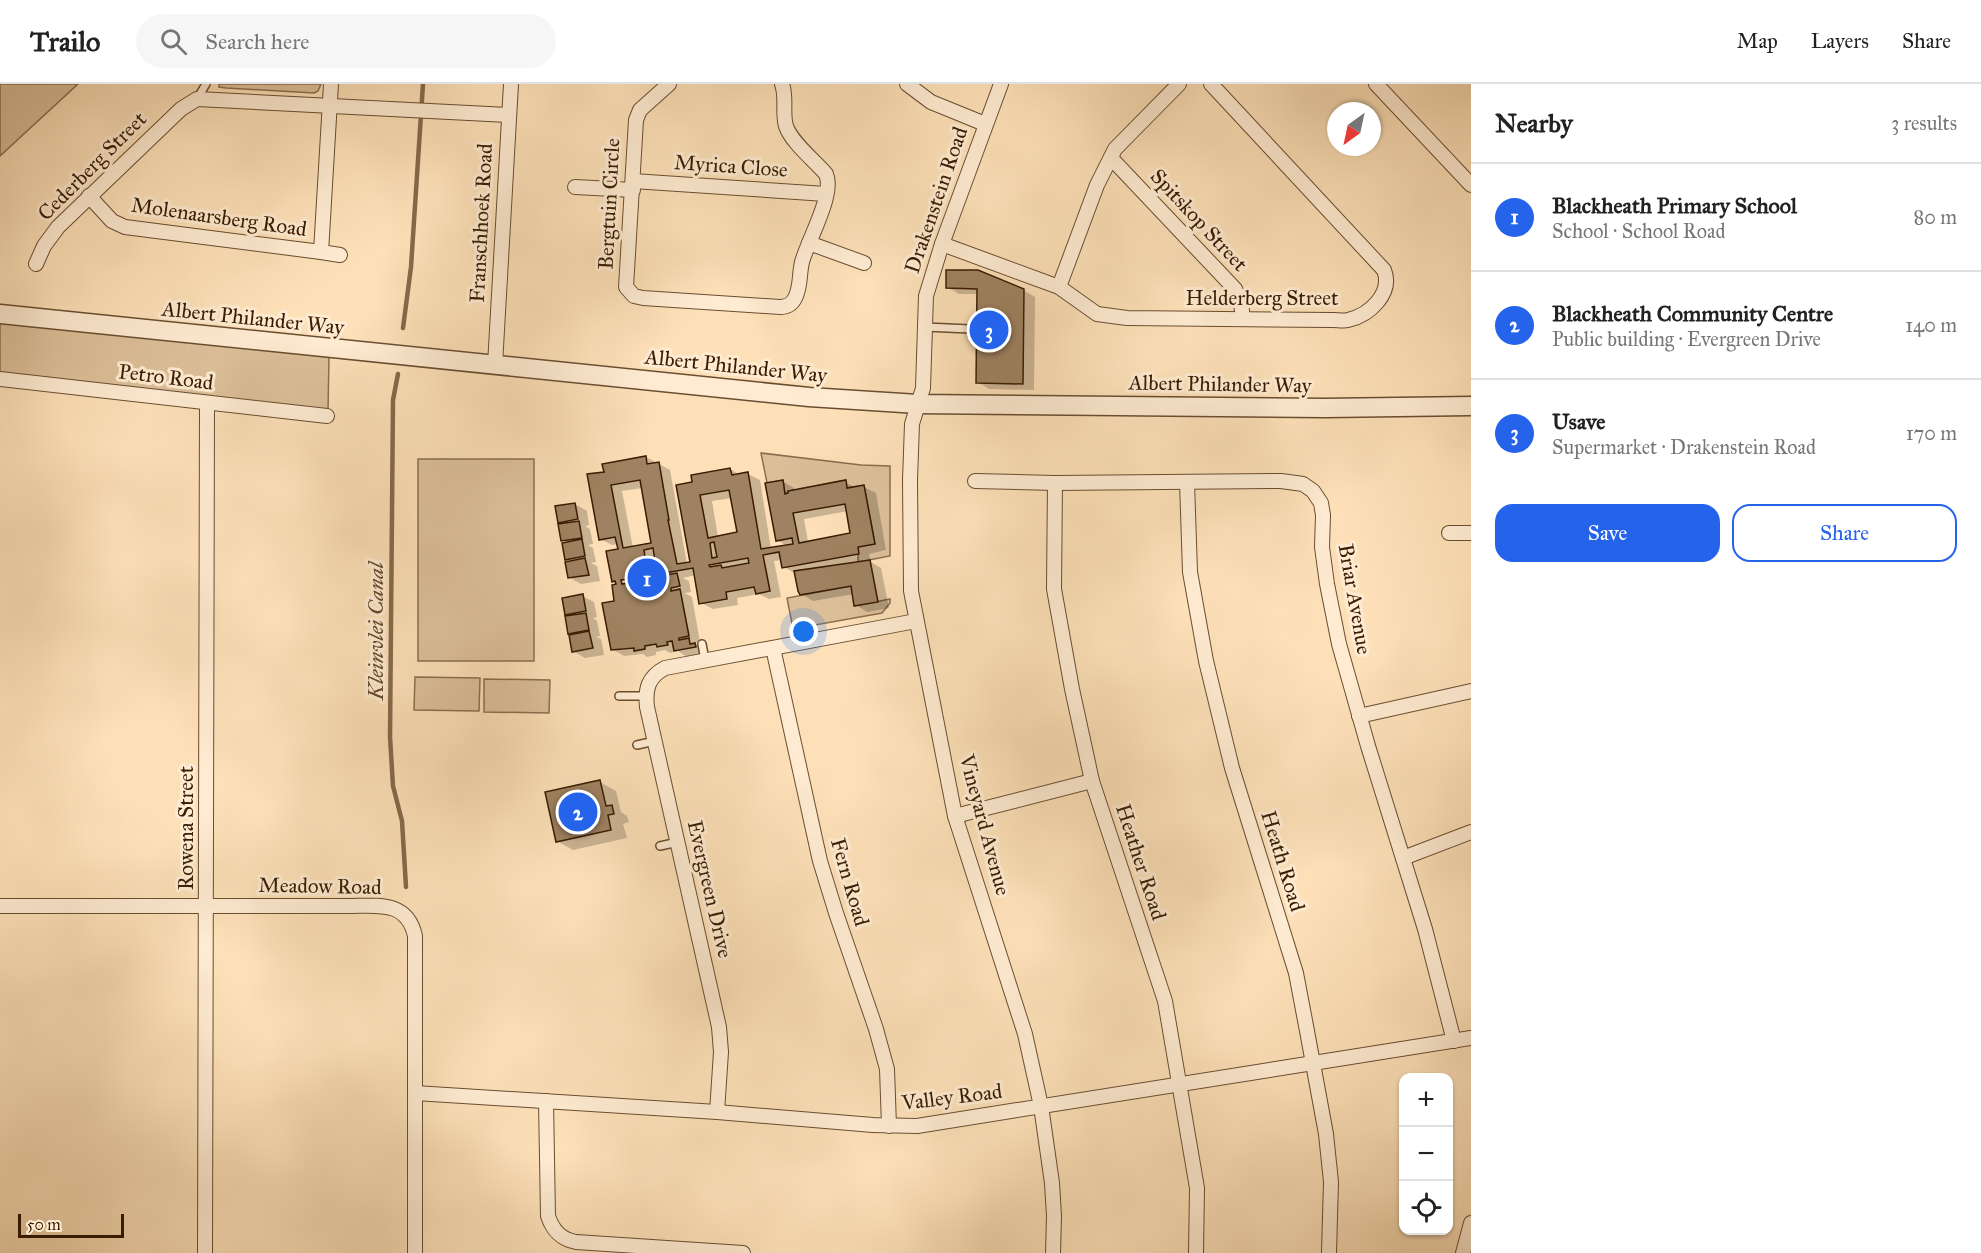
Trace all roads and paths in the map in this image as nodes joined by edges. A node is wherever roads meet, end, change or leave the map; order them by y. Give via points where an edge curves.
1 (206, 84) edge
2 (331, 84) edge
3 (511, 84) edge
4 (669, 84) edge
5 (782, 84) edge
6 (907, 84) edge
7 (1001, 84) edge
8 (1179, 84) edge
9 (1212, 84) edge
10 (1376, 84) edge
11 (197, 99) junction
12 (329, 106) junction
13 (508, 115) junction
14 (985, 124) junction
15 (1111, 158) junction
16 (1471, 185) edge
17 (633, 186) junction
18 (575, 187) dead end
19 (826, 194) junction
20 (89, 196) junction
21 (809, 243) junction
22 (942, 244) junction
23 (321, 252) junction
24 (340, 255) dead end
25 (864, 262) dead end
26 (36, 264) dead end
27 (1059, 286) junction
28 (0, 314) edge
29 (1243, 319) junction
30 (925, 327) junction
31 (970, 329) dead end
32 (495, 365) junction
33 (0, 379) edge
34 (207, 403) junction
35 (918, 404) junction
36 (1471, 406) edge
37 (327, 416) dead end
38 (975, 481) dead end
39 (1186, 482) junction
40 (1054, 483) junction
41 (1449, 533) dead end
42 (1471, 533) edge
43 (916, 621) junction
44 (702, 644) dead end
45 (773, 648) junction
46 (705, 660) junction
47 (1471, 691) edge
48 (619, 696) dead end
49 (646, 696) junction
50 (1359, 716) junction
51 (655, 741) junction
52 (637, 745) dead end
53 (1092, 781) junction
54 (956, 816) junction
55 (1471, 832) edge
56 (678, 842) junction
57 (660, 846) dead end
58 (1403, 858) junction
59 (0, 906) edge
60 (207, 907) junction
61 (1471, 1038) edge
62 (1454, 1041) junction
63 (1313, 1062) junction
64 (1179, 1084) junction
65 (416, 1093) junction
66 (546, 1101) junction
67 (1041, 1106) junction
68 (717, 1112) junction
69 (889, 1126) junction
70 (1471, 1223) edge
71 (205, 1253) edge
72 (415, 1253) edge
73 (743, 1253) edge
74 (1053, 1253) edge
75 (1196, 1253) edge
76 (1329, 1253) edge
77 (1463, 1253) edge

1 - 11 lane
2 - 12 street, Molenaarsberg Road
3 - 13 street, Franschhoek Road
4 - 17 street, Bergtuin Circle via 638,114
5 - 19 street via 786,127 826,174
6 - 14 street via 939,106
7 - 14 street, Drakenstein Road
8 - 15 street via 1115,149
9 - 29 street, Helderberg Street via 1374,258 1387,278 1383,296 1371,308 1348,320
10 - 16 street
11 - 12 street
11 - 20 street, Cederberg Street via 181,109
12 - 13 street
12 - 23 street, Molenaarsberg Road
13 - 32 street, Franschhoek Road
14 - 22 street, Drakenstein Road
15 - 27 street
15 - 29 street, Spitskop Street via 1235,289
17 - 18 street, Myrica Close
17 - 19 street, Myrica Close
17 - 21 street, Bergtuin Circle via 626,276 628,291 638,298 786,307 797,295
19 - 21 street, Bergtuin Circle
20 - 23 street, Molenaarsberg Road via 112,221 125,227
20 - 26 street, Cederberg Street via 58,227
21 - 25 street
22 - 27 street, Helderberg Street
22 - 30 street, Drakenstein Road via 928,287
23 - 24 street, Molenaarsberg Road
27 - 29 street, Helderberg Street via 1101,316
28 - 32 street, Albert Philander Way
30 - 31 lane
30 - 35 street, Drakenstein Road via 923,388
32 - 35 street, Albert Philander Way via 809,397
33 - 34 street, Petro Road
34 - 37 street, Petro Road
34 - 60 street, Rowena Street
35 - 36 street, Albert Philander Way
35 - 43 street, Vineyard Avenue via 912,424 910,480 911,591
38 - 40 street, Briar Avenue
39 - 40 street, Briar Avenue
39 - 50 street, Briar Avenue via 1281,481 1303,484 1313,491 1321,503 1327,584
39 - 63 street, Heath Road via 1191,572 1206,661 1232,768 1296,973
40 - 53 street, Heather Road via 1054,589
41 - 42 street
43 - 45 street
43 - 54 street, Vineyard Avenue
44 - 46 lane
45 - 46 street
45 - 69 street, Fern Road via 820,861 887,1069
46 - 49 street, Evergreen Drive via 665,668 652,678
47 - 50 street
48 - 49 lane
49 - 51 street, Evergreen Drive
50 - 58 street, Briar Avenue
51 - 52 lane
51 - 56 street, Evergreen Drive
53 - 54 street
53 - 64 street, Heather Road via 1165,1001
54 - 67 street, Vineyard Avenue via 1015,997
55 - 58 street
56 - 57 lane
56 - 68 street, Evergreen Drive via 719,1027
58 - 62 street, Briar Avenue
59 - 60 street, Meadow Road
60 - 65 street, Meadow Road via 387,907 406,916 415,936
60 - 71 street, Rowena Street
61 - 62 street, Valley Road
62 - 63 street, Valley Road
63 - 64 street, Valley Road
63 - 76 street, Heath Road via 1331,1182
64 - 67 street, Valley Road
64 - 75 street, Heather Road via 1197,1188
65 - 66 street, Valley Road
65 - 72 street, Meadow Road
66 - 68 street, Valley Road
66 - 73 street via 548,1216 561,1237 582,1243
67 - 69 street, Valley Road via 917,1126
67 - 74 street, Vineyard Avenue via 1052,1183
68 - 69 street, Valley Road
70 - 77 street

